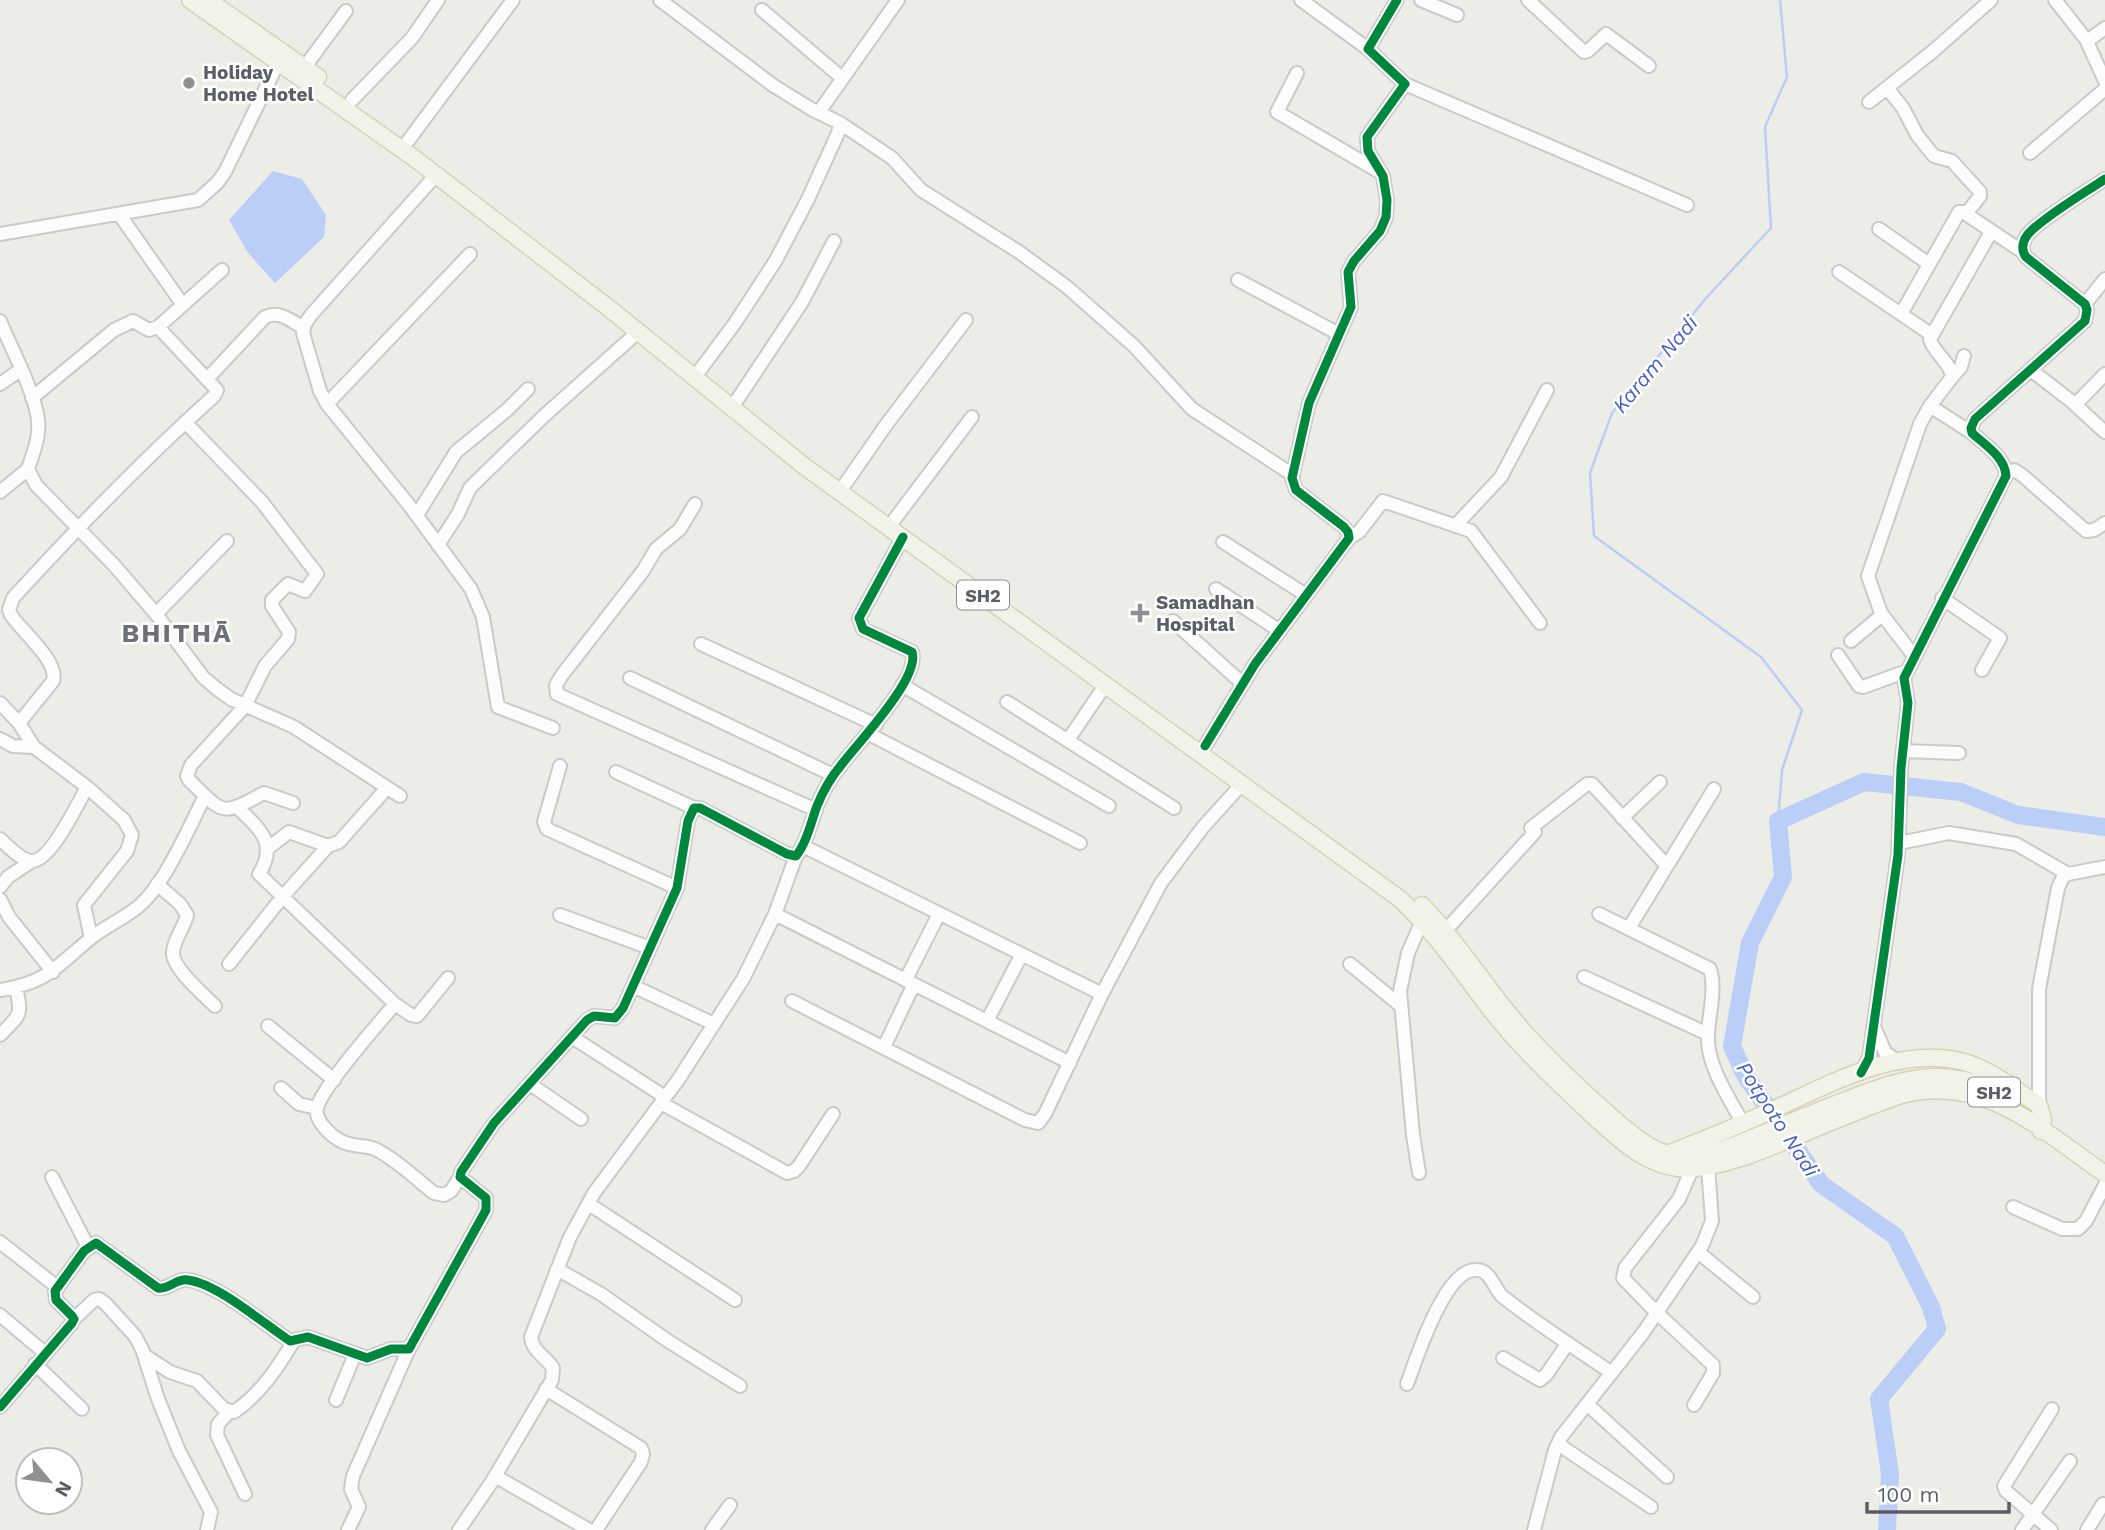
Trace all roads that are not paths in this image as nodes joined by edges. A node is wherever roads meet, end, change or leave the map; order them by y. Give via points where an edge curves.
1 (190, 0) edge
2 (208, 0) edge
3 (438, 0) edge
4 (513, 0) edge
5 (660, 0) edge
6 (898, 0) edge
7 (1301, 0) edge
8 (1397, 0) edge
9 (1421, 0) edge
10 (1528, 0) edge
11 (1991, 0) edge
12 (2055, 0) edge
13 (762, 10) dead end
14 (346, 11) dead end
15 (1457, 15) dead end
16 (225, 18) junction
17 (2105, 29) edge
18 (2088, 42) junction
19 (1368, 49) junction
20 (278, 63) junction
21 (1649, 66) dead end
22 (304, 68) junction
23 (1297, 73) dead end
24 (842, 78) junction
25 (2105, 81) edge
26 (1405, 83) junction
27 (1887, 88) junction
28 (2105, 89) edge
29 (352, 100) junction
30 (1869, 102) dead end
31 (818, 112) junction
32 (840, 123) junction
33 (408, 141) junction
34 (2030, 153) dead end
35 (1381, 173) junction
36 (436, 175) junction
37 (2105, 179) edge
38 (1687, 205) dead end
39 (119, 214) junction
40 (1966, 214) junction
41 (1879, 229) dead end
42 (1991, 232) junction
43 (0, 234) edge
44 (834, 241) dead end
45 (2023, 252) junction
46 (470, 254) dead end
47 (1929, 264) junction
48 (222, 270) dead end
49 (1839, 272) dead end
50 (1238, 280) dead end
51 (2104, 284) edge
52 (2085, 304) junction
53 (183, 305) junction
54 (1901, 314) junction
55 (966, 320) dead end
56 (0, 321) edge
57 (158, 327) junction
58 (304, 328) junction
59 (638, 332) junction
60 (1339, 334) junction
61 (1932, 335) junction
62 (1964, 356) dead end
63 (20, 370) junction
64 (700, 370) junction
65 (2031, 370) junction
66 (2105, 374) edge
67 (1952, 377) junction
68 (208, 378) junction
69 (0, 384) edge
70 (528, 389) dead end
71 (1547, 390) dead end
72 (32, 398) junction
73 (737, 400) junction
74 (327, 404) junction
75 (2075, 405) junction
76 (1930, 406) junction
77 (972, 417) dead end
78 (185, 422) junction
79 (757, 423) junction
80 (2105, 432) edge
81 (1972, 433) junction
82 (28, 470) junction
83 (2006, 473) junction
84 (1293, 475) junction
85 (845, 484) junction
86 (0, 492) edge
87 (695, 504) dead end
88 (417, 515) junction
89 (894, 520) junction
90 (2105, 523) edge
91 (1455, 526) junction
92 (79, 528) junction
93 (903, 537) junction
94 (1349, 538) junction
95 (227, 541) dead end
96 (1223, 542) dead end
97 (438, 545) junction
98 (1216, 589) dead end
99 (1306, 595) junction
100 (1942, 598) junction
101 (156, 614) junction
102 (1882, 615) junction
103 (1173, 621) dead end
104 (1541, 623) dead end
105 (1279, 631) junction
106 (1851, 641) dead end
107 (701, 644) dead end
108 (1838, 655) dead end
109 (1914, 656) junction
110 (1982, 670) dead end
111 (1907, 671) junction
112 (630, 678) dead end
113 (1106, 684) junction
114 (1243, 684) junction
115 (902, 685) junction
116 (1007, 702) dead end
117 (0, 703) edge
118 (245, 706) junction
119 (19, 723) junction
120 (553, 728) dead end
121 (873, 729) junction
122 (0, 739) edge
123 (1068, 740) junction
124 (1205, 746) junction
125 (34, 747) junction
126 (1903, 751) junction
127 (1959, 753) dead end
128 (560, 766) dead end
129 (615, 772) dead end
130 (833, 775) junction
131 (1660, 782) dead end
132 (1242, 784) junction
133 (87, 787) junction
134 (387, 788) junction
135 (1714, 789) dead end
136 (205, 796) junction
137 (400, 796) dead end
138 (293, 803) dead end
139 (1109, 806) dead end
140 (238, 808) junction
141 (694, 808) junction
142 (1174, 808) dead end
143 (816, 810) junction
144 (1622, 818) junction
145 (0, 839) edge
146 (1899, 842) junction
147 (1080, 843) dead end
148 (328, 846) junction
149 (267, 849) junction
150 (799, 851) junction
151 (32, 861) junction
152 (1667, 866) junction
153 (2105, 867) edge
154 (2067, 874) junction
155 (156, 884) junction
156 (0, 887) edge
157 (677, 888) junction
158 (284, 897) junction
159 (0, 899) edge
160 (775, 914) junction
161 (939, 914) junction
162 (1599, 914) dead end
163 (561, 915) dead end
164 (1422, 921) junction
165 (1629, 928) junction
166 (1445, 931) junction
167 (90, 939) junction
168 (650, 948) junction
169 (1022, 954) junction
170 (229, 964) dead end
171 (1349, 964) dead end
172 (53, 972) junction
173 (1584, 977) dead end
174 (448, 978) dead end
175 (910, 982) junction
176 (633, 986) junction
177 (16, 987) junction
178 (0, 990) edge
179 (1102, 993) junction
180 (792, 1001) dead end
181 (395, 1004) junction
182 (215, 1006) dead end
183 (1401, 1006) junction
184 (987, 1021) junction
185 (714, 1024) junction
186 (268, 1026) dead end
187 (1874, 1026) junction
188 (1709, 1034) junction
189 (0, 1035) edge
190 (572, 1037) junction
191 (884, 1047) junction
192 (1897, 1061) junction
193 (1070, 1063) junction
194 (1854, 1075) junction
195 (334, 1080) junction
196 (530, 1084) junction
197 (281, 1088) dead end
198 (663, 1100) junction
199 (317, 1108) junction
200 (833, 1114) dead end
201 (2041, 1118) junction
202 (582, 1119) dead end
203 (1745, 1123) junction
204 (1758, 1144) junction
205 (1647, 1152) junction
206 (1668, 1154) junction
207 (2105, 1161) edge
208 (1700, 1168) junction
209 (1419, 1173) dead end
210 (2105, 1174) edge
211 (52, 1177) dead end
212 (460, 1177) junction
213 (2105, 1185) edge
214 (589, 1204) junction
215 (2013, 1207) dead end
216 (0, 1242) edge
217 (88, 1247) junction
218 (1698, 1252) junction
219 (557, 1269) junction
220 (57, 1287) junction
221 (1753, 1297) dead end
222 (735, 1300) dead end
223 (1657, 1313) junction
224 (0, 1315) edge
225 (74, 1319) junction
226 (298, 1340) junction
227 (1567, 1343) junction
228 (409, 1349) junction
229 (45, 1353) junction
230 (355, 1354) junction
231 (144, 1355) junction
232 (1503, 1358) dead end
233 (35, 1364) junction
234 (1612, 1373) junction
235 (1406, 1384) dead end
236 (740, 1385) dead end
237 (546, 1389) junction
238 (2, 1399) edge
239 (336, 1400) dead end
240 (1587, 1404) junction
241 (1694, 1405) dead end
242 (82, 1409) dead end
243 (2052, 1409) dead end
244 (229, 1412) junction
245 (1558, 1444) junction
246 (2070, 1461) dead end
247 (495, 1476) junction
248 (1667, 1476) dead end
249 (245, 1494) dead end
250 (2103, 1504) dead end
251 (730, 1505) dead end
252 (1651, 1507) dead end
253 (2033, 1514) junction
254 (464, 1529) edge
255 (206, 1530) edge
256 (348, 1530) edge
257 (589, 1530) edge
258 (596, 1530) edge
259 (712, 1530) edge
260 (1534, 1530) edge
261 (2022, 1530) edge
262 (2051, 1530) edge
263 (2087, 1530) edge

1 - 16 main road, SH2
2 - 16 main road, SH2
3 - 29 street via 412,38
4 - 33 street
5 - 31 street via 774,86
6 - 24 street
7 - 19 street
8 - 19 street
9 - 15 street
10 - 21 street via 1584,52 1606,34
11 - 27 street
12 - 18 street
13 - 24 street
14 - 22 street
16 - 20 main road, SH2
16 - 22 main road, SH2
17 - 18 street
18 - 25 street
19 - 26 street
20 - 36 main road, SH2
20 - 39 street via 225,172 208,192 198,200
22 - 29 main road, SH2
23 - 35 street via 1277,112
24 - 31 street
26 - 35 street via 1367,137 1368,151
26 - 38 street
27 - 30 street
27 - 40 street via 1936,157 1952,161 1980,192
28 - 34 street
29 - 33 main road, SH2
31 - 32 street
32 - 64 street via 790,236
32 - 84 street via 892,158 921,190 1081,297 1192,409
33 - 64 main road, SH2
35 - 60 street via 1386,217 1351,266 1351,304
36 - 58 street
36 - 59 main road, SH2
37 - 45 street via 2030,232
39 - 43 street
39 - 53 street
40 - 42 street
40 - 47 street via 1958,214
41 - 47 street
42 - 45 street
42 - 61 street
44 - 73 street via 802,302
45 - 52 street
46 - 74 street
47 - 54 street
48 - 53 street
49 - 54 street
50 - 60 street
51 - 52 street
52 - 65 street via 2085,321
53 - 57 street
54 - 61 street
55 - 85 street
56 - 63 street
57 - 68 street
57 - 72 street via 149,330 133,321 118,327
58 - 68 street via 279,314 265,317
58 - 74 street
59 - 79 main road, SH2
59 - 97 street via 470,488
60 - 84 street via 1309,403
61 - 67 street via 1931,344
62 - 67 street
63 - 69 street
63 - 72 street
64 - 73 main road, SH2
65 - 75 street
65 - 81 street via 1975,419
66 - 75 street
67 - 76 street
68 - 78 street via 217,392
70 - 88 street via 456,452
71 - 91 street via 1498,481
72 - 82 street via 37,442
73 - 79 main road, SH2
74 - 88 street
75 - 80 street
76 - 81 street
76 - 102 street via 1869,572
77 - 89 street
78 - 92 street
78 - 118 street via 262,502 317,574 305,591 288,584 272,600 289,635 265,666
79 - 85 main road, SH2
79 - 93 main road, SH2
81 - 83 street via 2001,461
82 - 86 street
82 - 92 street via 36,485
83 - 90 street via 2014,470 2022,475 2086,531
83 - 100 street
84 - 94 street via 1296,490 1344,527
85 - 89 main road, SH2
87 - 143 street via 680,529 656,549 562,675 557,694
88 - 97 street
89 - 124 main road, SH2
91 - 94 street via 1383,501
91 - 104 street via 1474,533
92 - 101 street
92 - 119 street via 10,604 12,615 51,663 55,676
93 - 113 main road, SH2
93 - 115 street via 859,618 863,629 912,652 913,661
94 - 99 street
95 - 101 street
96 - 99 street
97 - 120 street via 471,589 484,617 498,708
98 - 105 street
99 - 105 street
100 - 109 street
100 - 110 street via 2000,638
101 - 118 street via 203,677
102 - 106 street
102 - 109 street
103 - 114 street
105 - 114 street
107 - 121 street
108 - 111 street via 1863,687
109 - 111 street
111 - 126 street
112 - 130 street
113 - 123 street
113 - 132 main road, SH2
114 - 124 street
115 - 121 street
115 - 139 street
116 - 123 street
117 - 119 street
118 - 134 street via 294,727
118 - 136 street via 188,771 189,780
119 - 125 street
121 - 130 street
121 - 147 street
122 - 125 street via 13,746
123 - 142 street
124 - 166 main road, SH2 via 1407,892
125 - 133 street
126 - 127 street
126 - 146 street
128 - 157 street via 544,822 547,829
129 - 141 street
130 - 143 street
131 - 144 street
132 - 164 main road, SH2 via 1390,891
132 - 179 street via 1170,869
133 - 151 street via 54,844
133 - 167 street via 118,813 132,835 127,851 84,905
134 - 137 street
134 - 148 street via 339,842
135 - 152 street
136 - 140 street via 217,806
136 - 155 street
138 - 140 street via 264,793
140 - 149 street via 260,830
141 - 150 street via 715,814 787,854
141 - 157 street
143 - 150 street
144 - 152 street
144 - 166 street via 1590,784 1533,830
145 - 151 street
146 - 154 street via 1950,833 2016,844
146 - 187 street
148 - 149 street via 289,832
148 - 158 street
149 - 158 street via 267,861 259,874
150 - 160 street
150 - 161 street
151 - 156 street
152 - 165 street
153 - 154 street
154 - 201 street via 2059,888 2039,989
155 - 167 street via 139,906
155 - 182 street via 187,915 173,958
157 - 168 street
158 - 170 street
158 - 181 street
159 - 172 street
160 - 175 street
160 - 185 street via 743,979
161 - 169 street
161 - 175 street
162 - 165 street
163 - 168 street
164 - 183 street via 1401,978
164 - 205 main road, SH2 via 1536,1062 1605,1127
165 - 188 street via 1710,969
166 - 205 main road, SH2 via 1546,1055
167 - 172 street
168 - 176 street
169 - 179 street
169 - 184 street
171 - 183 street
172 - 177 street
173 - 188 street
174 - 181 street via 417,1016
175 - 184 street
175 - 191 street
176 - 185 street
176 - 190 street via 615,1018 594,1016
177 - 178 street
177 - 189 street via 19,1015
179 - 193 street
180 - 191 street
181 - 195 street
183 - 209 street
184 - 193 street
185 - 198 street
186 - 195 street
187 - 192 street via 1885,1052
187 - 194 street via 1869,1058
188 - 203 street via 1710,1052
190 - 196 street
190 - 198 street
191 - 193 street via 1033,1123 1042,1119
192 - 194 main road
192 - 201 main road via 1923,1057 1961,1061 1981,1069
194 - 203 main road
195 - 199 street
196 - 202 street
196 - 212 street via 494,1123
197 - 199 street via 299,1104
198 - 200 street via 787,1173 799,1166
198 - 214 street
199 - 212 street via 318,1117 334,1136 353,1146 374,1148 433,1193 451,1191
201 - 204 main road, SH2 via 1964,1091 1934,1089 1871,1098
201 - 207 main road, SH2
201 - 210 main road, SH2
203 - 206 main road
204 - 206 main road, SH2 via 1693,1157
204 - 208 main road, SH2
205 - 206 main road, SH2
205 - 208 main road, SH2 via 1668,1166
208 - 218 street via 1712,1221
208 - 223 street via 1623,1273 1626,1282
211 - 217 street
212 - 228 street via 486,1198 486,1210
213 - 215 street via 2086,1222 2078,1228 2062,1229
214 - 219 street
214 - 222 street
216 - 220 street
217 - 220 street
217 - 226 street via 96,1242 158,1288 186,1279 207,1287
218 - 221 street
218 - 223 street
219 - 236 street
219 - 237 street via 531,1337 553,1368
220 - 225 street via 56,1300
223 - 234 street
223 - 241 street via 1713,1365
224 - 229 street
225 - 229 street
225 - 231 street via 94,1300 101,1300 135,1336
226 - 230 street
226 - 244 street via 248,1402
227 - 232 street via 1540,1380
227 - 234 street
227 - 235 street via 1500,1294 1482,1271 1470,1271 1437,1306
228 - 230 street via 367,1357
228 - 256 street via 352,1476 351,1489 359,1507
229 - 233 street
230 - 239 street
231 - 244 street via 170,1372 197,1381
231 - 255 street via 179,1451 211,1512
233 - 238 street
233 - 242 street
234 - 240 street
237 - 247 street
237 - 258 street via 641,1448 641,1462
240 - 245 street
240 - 248 street
243 - 253 street via 2005,1482 2006,1490
244 - 249 street via 218,1424 217,1435
245 - 252 street
245 - 260 street
246 - 253 street
247 - 254 street
247 - 257 street
250 - 263 street
251 - 259 street
253 - 261 street
253 - 262 street

